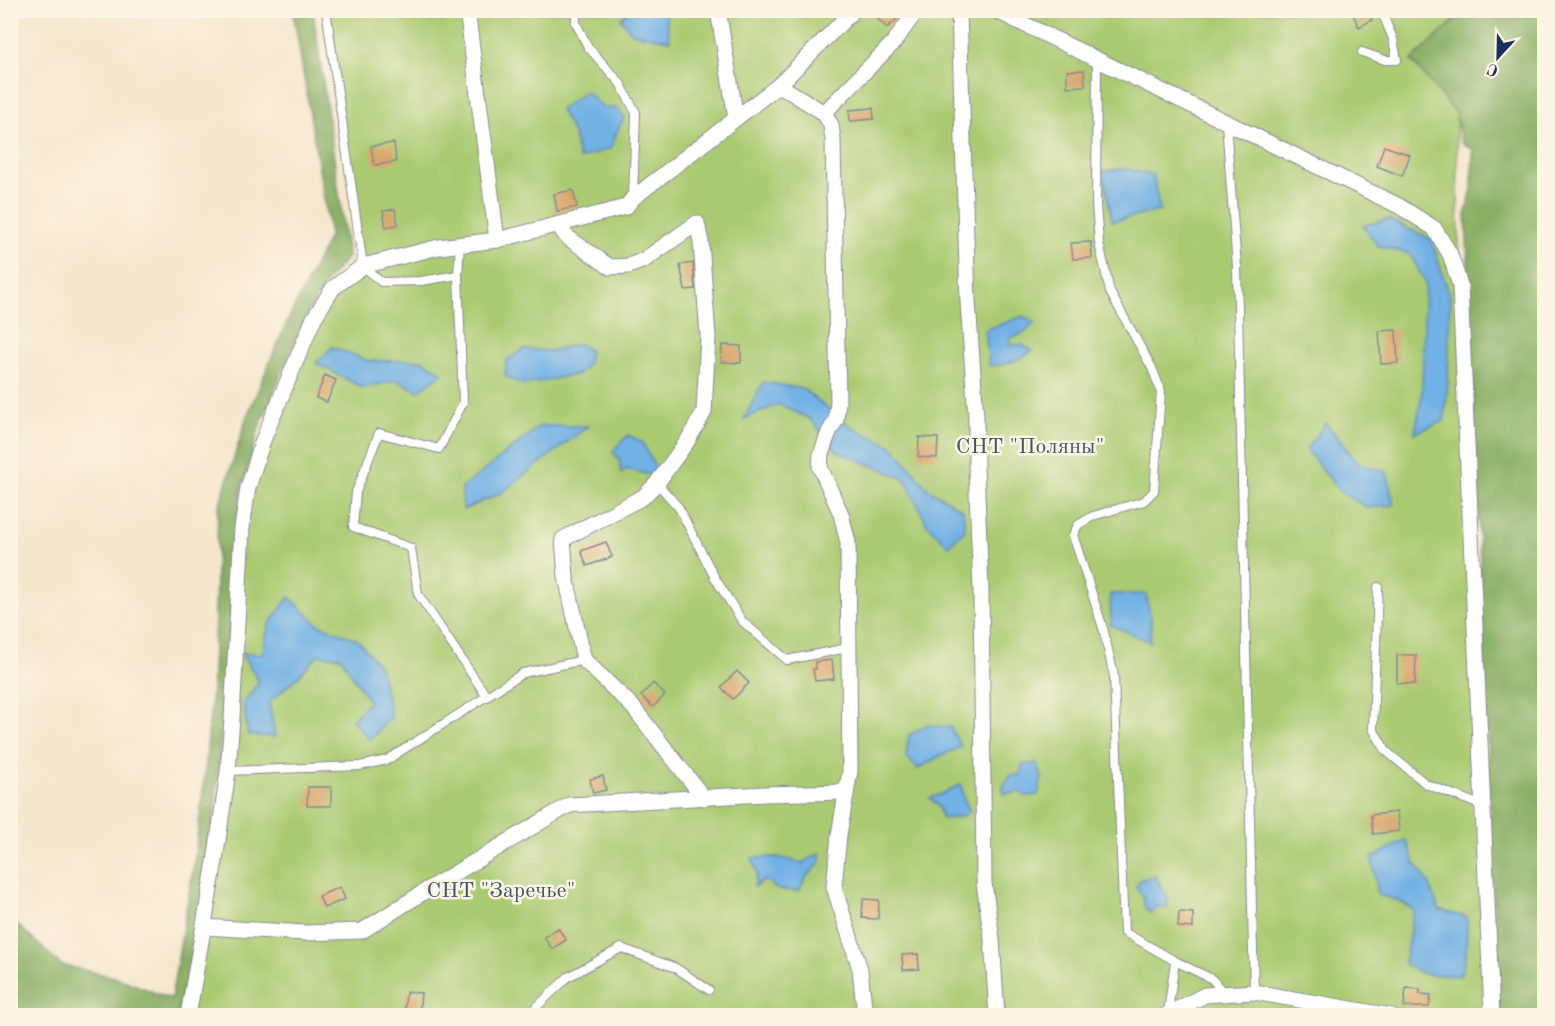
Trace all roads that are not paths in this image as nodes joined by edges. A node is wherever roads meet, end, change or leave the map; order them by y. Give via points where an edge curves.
1 (326, 10) edge
2 (467, 10) edge
3 (576, 10) edge
4 (718, 10) edge
5 (854, 10) edge
6 (917, 10) edge
7 (958, 10) edge
8 (995, 10) edge
9 (1381, 10) edge
10 (1362, 52) dead end
11 (1097, 60) junction
12 (779, 84) junction
13 (824, 113) junction
14 (736, 118) junction
15 (1226, 123) junction
16 (633, 198) junction
17 (558, 225) junction
18 (497, 240) junction
19 (460, 244) junction
20 (363, 267) junction
21 (458, 275) junction
22 (657, 483) junction
23 (1378, 587) dead end
24 (848, 648) junction
25 (584, 660) junction
26 (487, 697) junction
27 (228, 771) junction
28 (846, 792) junction
29 (704, 798) junction
30 (1483, 806) junction
31 (204, 927) junction
32 (1174, 962) junction
33 (709, 990) dead end
34 (1223, 992) junction
35 (1254, 992) junction
36 (1166, 1014) edge
37 (188, 1016) edge
38 (526, 1016) edge
39 (865, 1016) edge
40 (997, 1016) edge
41 (1391, 1016) edge
42 (1492, 1016) edge

1 - 20 lane
2 - 18 street
3 - 16 lane via 576,23 588,47 620,83 636,112
4 - 14 street
5 - 12 street
6 - 13 street via 894,42
7 - 40 street via 976,417 984,883
8 - 11 street
9 - 10 lane via 1397,60
11 - 15 street
11 - 32 lane via 1099,243 1110,292 1161,391 1154,491 1144,501 1093,516 1078,525 1073,535 1104,628 1114,675 1124,932
12 - 13 street
12 - 14 street
13 - 24 street via 831,124 833,140 838,402 820,467 848,543
14 - 16 street
15 - 30 street via 1399,206 1434,228 1450,254 1460,285
15 - 35 lane via 1237,267
16 - 17 street via 626,207
17 - 18 street
17 - 22 street via 573,242 610,267 644,260 697,223 708,336 704,412
18 - 19 street
19 - 20 street
19 - 21 lane
20 - 21 lane via 381,282
20 - 27 street via 333,288 314,318 248,488 242,528
21 - 26 lane via 463,403 439,449 379,433 356,492 353,527 411,548 418,594
22 - 24 lane via 679,508 714,578 751,629 787,660
22 - 25 street via 643,497 563,539 566,577
23 - 30 lane via 1373,729 1386,751 1426,784
24 - 28 street via 850,771
25 - 26 lane via 523,673
25 - 29 street via 632,706
26 - 27 lane via 387,760 360,766
27 - 31 street
28 - 29 street
28 - 39 street via 834,887 860,969
29 - 31 street via 569,806 362,931 305,933
30 - 42 street
31 - 37 street
32 - 34 lane via 1212,979
32 - 36 lane
33 - 38 lane via 676,968 621,948 568,977
34 - 35 street
34 - 36 street via 1206,995
35 - 41 street

